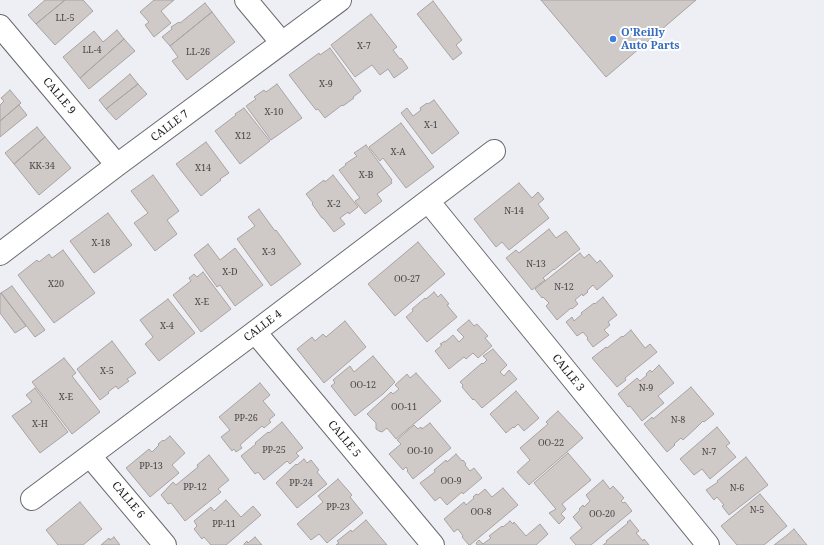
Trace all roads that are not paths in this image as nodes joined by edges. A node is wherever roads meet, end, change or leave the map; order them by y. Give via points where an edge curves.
1 (246, 0) edge
2 (340, 0) edge
3 (0, 26) edge
4 (282, 43) junction
5 (494, 151) dead end
6 (117, 165) junction
7 (428, 201) junction
8 (0, 254) edge
9 (255, 332) junction
10 (90, 456) junction
11 (32, 499) dead end
12 (165, 545) edge
13 (433, 545) edge
14 (708, 545) edge

1 - 4 street
2 - 4 street, CALLE 7
3 - 6 street, CALLE 9
4 - 6 street, CALLE 7
5 - 7 street, CALLE 4
6 - 8 street, CALLE 7
7 - 9 street, CALLE 4
7 - 14 street, CALLE 3
9 - 10 street, CALLE 4
9 - 13 street, CALLE 5
10 - 11 street, CALLE 4
10 - 12 street, CALLE 6

